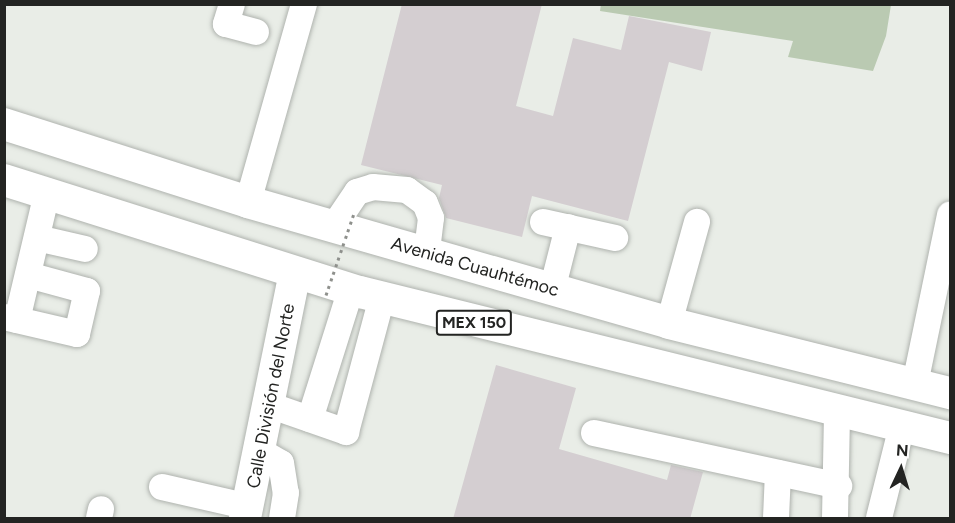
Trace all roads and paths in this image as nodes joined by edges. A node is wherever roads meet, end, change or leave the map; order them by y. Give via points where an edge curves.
1 (232, 4) edge
2 (300, 5) edge
3 (256, 32) dead end
4 (4, 124) edge
5 (4, 180) edge
6 (47, 193) junction
7 (248, 202) junction
8 (951, 215) edge
9 (344, 220) junction
10 (543, 222) dead end
11 (697, 222) dead end
12 (568, 227) junction
13 (37, 238) junction
14 (615, 238) dead end
15 (85, 249) dead end
16 (427, 253) junction
17 (295, 273) junction
18 (28, 275) junction
19 (552, 290) junction
20 (338, 292) junction
21 (382, 298) junction
22 (11, 318) edge
23 (669, 323) junction
24 (915, 384) junction
25 (951, 393) edge
26 (269, 405) junction
27 (837, 410) junction
28 (951, 417) edge
29 (310, 419) junction
30 (902, 426) junction
31 (594, 433) dead end
32 (951, 438) edge
33 (260, 451) junction
34 (778, 473) junction
35 (838, 486) junction
36 (162, 487) dead end
37 (247, 513) edge
38 (282, 519) edge
39 (776, 519) edge
40 (835, 519) edge
41 (879, 519) edge

1 - 3 street via 226,24
2 - 7 street
4 - 7 main road, Avenida Cuauhtémoc
5 - 6 main road, MEX 150
6 - 13 street
6 - 17 main road, MEX 150
7 - 9 main road, Avenida Cuauhtémoc
8 - 24 street
9 - 16 main road, Avenida Cuauhtémoc
9 - 16 street via 357,192 373,187 407,190 425,203 431,218
9 - 20 path, bridge
10 - 12 street
11 - 23 street
12 - 14 street
12 - 19 street
13 - 15 street
13 - 18 street
16 - 19 main road, Avenida Cuauhtémoc
17 - 20 main road, MEX 150
17 - 26 main road, Calle División del Norte
18 - 22 street
18 - 22 street via 87,291 77,334
19 - 23 main road, Avenida Cuauhtémoc
20 - 21 main road, MEX 150
20 - 29 street
21 - 27 main road, MEX 150
21 - 29 street via 346,432
23 - 24 main road, Avenida Cuauhtémoc
24 - 25 main road, Avenida Cuauhtémoc
24 - 27 main road
24 - 28 main road
26 - 29 street
26 - 33 main road, Calle División del Norte
27 - 30 main road, MEX 150
27 - 35 street
30 - 32 main road, MEX 150
30 - 41 street
31 - 34 street
33 - 37 main road, Calle División del Norte
33 - 38 street via 280,462 286,493
34 - 35 street
34 - 39 street
35 - 40 street
36 - 37 street

